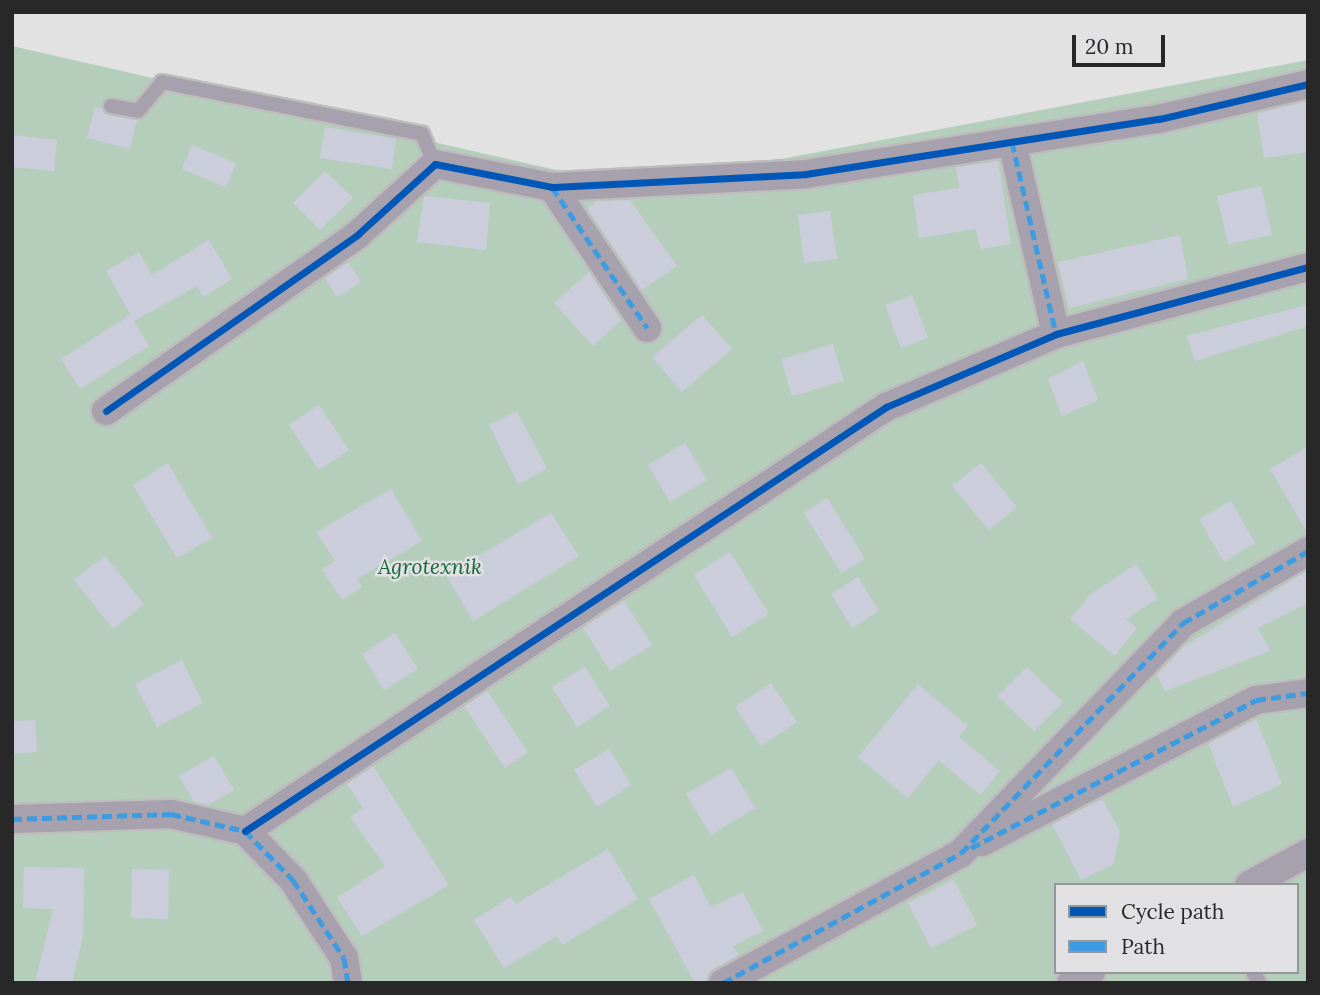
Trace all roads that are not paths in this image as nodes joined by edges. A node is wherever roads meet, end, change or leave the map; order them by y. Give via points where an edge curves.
1 (1308, 84) edge
2 (111, 106) dead end
3 (1012, 142) junction
4 (435, 164) junction
5 (552, 187) junction
6 (1308, 268) edge
7 (647, 328) dead end
8 (1056, 334) junction
9 (106, 411) dead end
10 (1308, 551) edge
11 (1308, 693) edge
12 (12, 818) edge
13 (245, 831) junction
14 (961, 853) junction
15 (1308, 853) edge
16 (1253, 883) edge
17 (1087, 974) edge
18 (348, 983) edge
19 (723, 983) edge
20 (1071, 983) edge

1 - 3 street via 1159,119
2 - 4 lane via 138,111 162,82 422,134
3 - 5 street via 806,174
3 - 8 street
4 - 5 street
4 - 9 street via 357,235
5 - 7 street
6 - 8 street
8 - 13 street via 886,407
10 - 14 street via 1183,623
11 - 14 street via 1256,700
12 - 13 street via 171,814
13 - 18 street via 293,880 344,958
14 - 19 street
15 - 16 street
17 - 20 street

